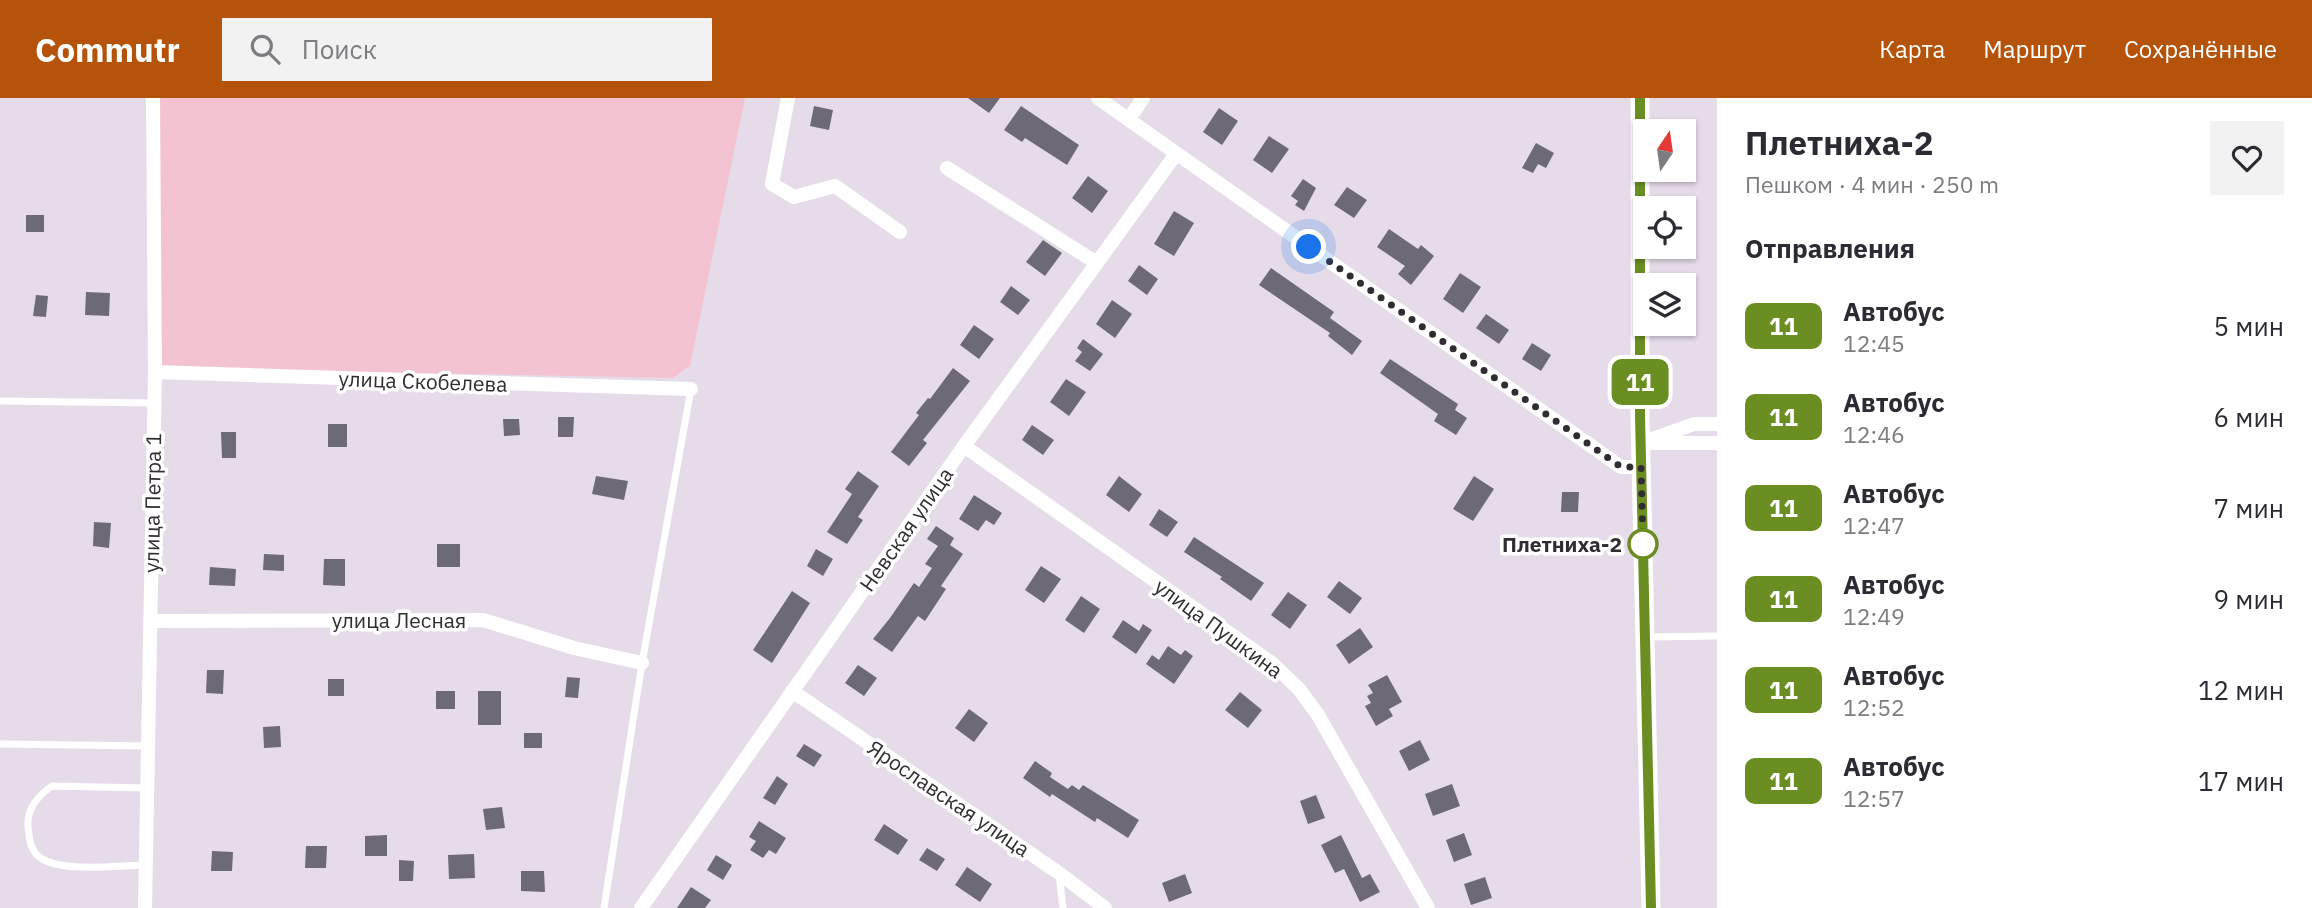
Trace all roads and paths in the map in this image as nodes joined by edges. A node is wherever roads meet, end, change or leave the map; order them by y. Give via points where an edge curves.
1 (153, 98) edge
2 (788, 98) edge
3 (1098, 98) edge
4 (1143, 98) edge
5 (1640, 98) edge
6 (1129, 118) junction
7 (1176, 154) junction
8 (947, 168) dead end
9 (901, 232) dead end
10 (1097, 263) junction
11 (155, 372) junction
12 (691, 389) joint
13 (0, 401) edge
14 (154, 403) junction
15 (1717, 424) edge
16 (1641, 443) junction
17 (1717, 443) edge
18 (964, 446) junction
19 (1641, 467) junction
20 (150, 621) junction
21 (1717, 636) edge
22 (1645, 638) junction
23 (642, 663) junction
24 (793, 691) junction
25 (0, 744) edge
26 (148, 746) junction
27 (148, 788) junction
28 (146, 865) junction
29 (1059, 873) junction
30 (145, 908) edge
31 (604, 908) edge
32 (641, 908) edge
33 (1063, 908) edge
34 (1105, 908) edge
35 (1428, 908) edge
36 (1651, 908) edge

1 - 11 street, улица Петра 1
2 - 9 street via 772,184 794,197 835,186
3 - 6 street
4 - 6 street
5 - 16 main road
6 - 7 street
7 - 10 street, Невская улица
7 - 19 street via 1621,467
8 - 10 street
10 - 18 street, Невская улица
11 - 12 street, улица Скобелева
11 - 14 street, улица Петра 1
12 - 23 lane
13 - 14 lane
14 - 20 street, улица Петра 1
15 - 16 street via 1694,424
16 - 17 street
16 - 19 main road
18 - 24 street, Невская улица
18 - 35 street, улица Пушкина via 1273,664 1299,689
19 - 22 main road
20 - 23 street, улица Лесная via 483,620
20 - 26 street, улица Петра 1
21 - 22 lane
22 - 36 main road
23 - 31 lane
24 - 29 street, Ярославская улица
24 - 32 street, Невская улица
25 - 26 lane
26 - 27 street, улица Петра 1
27 - 28 street, улица Петра 1
27 - 28 lane via 52,786 31,807 28,824 31,846 39,857 58,866
28 - 30 street, улица Петра 1
29 - 33 lane
29 - 34 street, Ярославская улица

